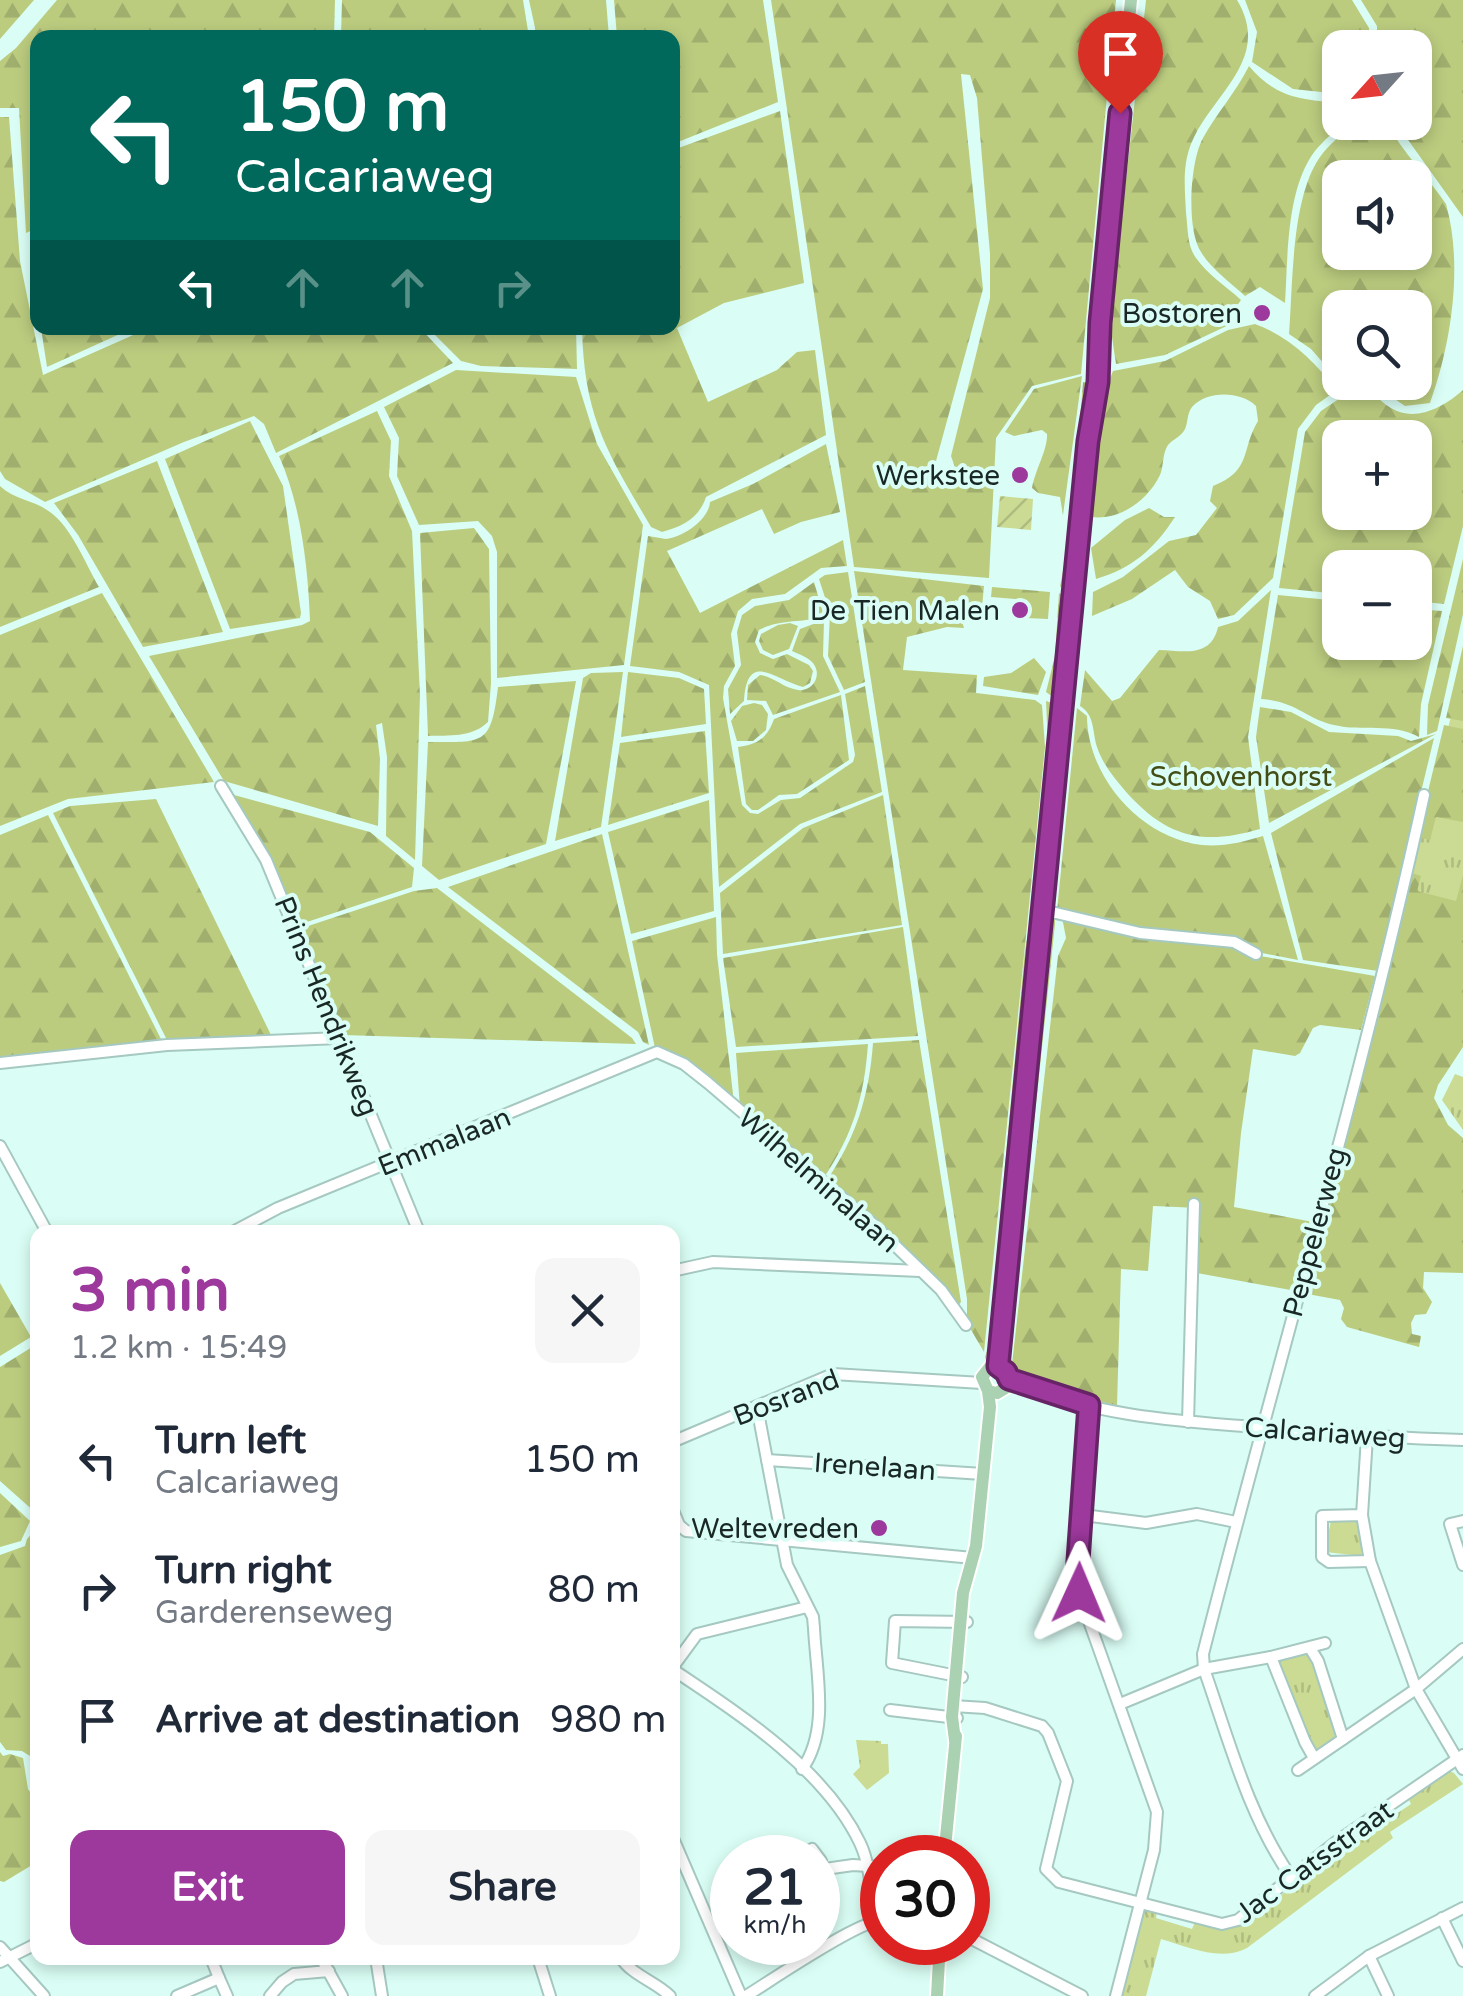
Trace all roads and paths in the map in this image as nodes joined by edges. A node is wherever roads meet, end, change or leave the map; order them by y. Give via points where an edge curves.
1 (1131, 0) edge
2 (222, 786) dead end
3 (1424, 795) dead end
4 (1042, 914) junction
5 (1256, 954) dead end
6 (340, 1038) junction
7 (657, 1052) joint
8 (0, 1063) edge
9 (0, 1146) edge
10 (391, 1163) junction
11 (1194, 1204) dead end
12 (43, 1225) edge
13 (246, 1225) edge
14 (416, 1225) edge
15 (680, 1269) edge
16 (921, 1272) junction
17 (966, 1326) dead end
18 (996, 1366) junction
19 (993, 1388) junction
20 (1089, 1405) junction
21 (757, 1408) junction
22 (1188, 1422) junction
23 (1260, 1428) junction
24 (1367, 1437) junction
25 (680, 1439) edge
26 (1463, 1440) edge
27 (767, 1460) junction
28 (983, 1474) junction
29 (1083, 1515) junction
30 (1362, 1515) junction
31 (1463, 1521) edge
32 (1236, 1522) junction
33 (680, 1527) edge
34 (783, 1540) junction
35 (1370, 1561) junction
36 (972, 1564) junction
37 (1463, 1564) edge
38 (807, 1606) junction
39 (964, 1622) junction
40 (1324, 1642) dead end
41 (1310, 1648) junction
42 (1463, 1649) edge
43 (680, 1657) edge
44 (1271, 1657) junction
45 (1204, 1669) junction
46 (680, 1675) edge
47 (959, 1676) junction
48 (1416, 1689) junction
49 (1120, 1704) junction
50 (890, 1710) dead end
51 (956, 1712) junction
52 (1343, 1739) junction
53 (1314, 1758) junction
54 (1461, 1761) edge
55 (802, 1769) junction
56 (1298, 1770) dead end
57 (946, 1835) edge
58 (860, 1844) edge
59 (680, 1854) edge
60 (1291, 1877) junction
61 (1140, 1902) junction
62 (1463, 1908) edge
63 (1442, 1918) junction
64 (860, 1930) edge
65 (0, 1947) edge
66 (30, 1947) edge
67 (990, 1948) edge
68 (1369, 1956) junction
69 (5, 1960) edge
70 (1463, 1960) edge
71 (214, 1965) edge
72 (325, 1965) edge
73 (377, 1965) edge
74 (540, 1965) edge
75 (628, 1965) edge
76 (939, 1965) edge
77 (329, 1971) junction
78 (219, 1978) junction
79 (44, 1996) edge
80 (179, 1996) edge
81 (227, 1996) edge
82 (270, 1996) edge
83 (342, 1996) edge
84 (382, 1996) edge
85 (550, 1996) edge
86 (670, 1996) edge
87 (744, 1996) edge
88 (937, 1996) edge
89 (1082, 1996) edge
90 (1116, 1996) edge
91 (1315, 1996) edge
92 (1388, 1996) edge

1 - 4 main road
2 - 6 street, Prins Hendrikweg via 266,860
3 - 23 street, Peppelerweg
4 - 5 street via 1234,942
4 - 18 main road
6 - 8 street via 167,1045
6 - 10 street, Prins Hendrikweg
7 - 10 street, Emmalaan
7 - 16 street, Wilhelminalaan via 708,1083
9 - 12 street
10 - 13 street, Emmalaan
10 - 14 street, Prins Hendrikweg
11 - 22 street
15 - 16 street via 712,1262
16 - 17 street, Wilhelminalaan
18 - 19 main road
18 - 19 main road via 1006,1372
19 - 20 street, Calcariaweg via 1025,1386
19 - 21 street, Bosrand via 833,1374
19 - 28 main road
20 - 22 street, Calcariaweg
20 - 29 street
21 - 25 street, Bosrand
21 - 27 street
22 - 23 street, Calcariaweg
23 - 24 street, Calcariaweg
23 - 32 street, Peppelerweg
24 - 26 street, Calcariaweg
24 - 30 street
27 - 28 street, Irenelaan
27 - 34 street
28 - 36 main road
29 - 32 street via 1146,1523 1197,1514
29 - 49 street via 1079,1593
30 - 35 street
30 - 35 street via 1322,1516 1322,1556 1329,1562
31 - 37 street via 1450,1524
32 - 45 street, Peppelerweg
33 - 34 street
34 - 36 street
34 - 38 street via 790,1576
35 - 48 street
36 - 39 main road
38 - 43 street via 704,1630
38 - 55 street via 818,1728
39 - 47 main road
39 - 47 street via 895,1621 892,1662
40 - 41 street
41 - 44 street
41 - 52 street
42 - 48 street
44 - 45 street
44 - 53 street
45 - 49 street
45 - 60 street via 1252,1807
46 - 55 street via 759,1729
47 - 51 main road
48 - 52 street
48 - 54 street
49 - 61 street via 1157,1812
50 - 51 street
51 - 57 main road
51 - 61 street, Jac Catsstraat via 985,1708 1042,1726 1067,1781 1046,1869 1059,1882
52 - 53 street
53 - 56 street
54 - 60 street, Jac Catsstraat
55 - 58 street
59 - 87 street
60 - 61 street, Jac Catsstraat via 1228,1925
61 - 90 street
62 - 63 street
63 - 68 street
63 - 70 street
64 - 87 street
65 - 69 street
66 - 69 street
67 - 89 street
68 - 91 street
68 - 92 street
69 - 79 street
71 - 78 street
72 - 77 street
73 - 84 street
74 - 85 street
75 - 86 street
76 - 88 main road
77 - 82 street via 294,1974
77 - 83 street
78 - 80 street
78 - 81 street

